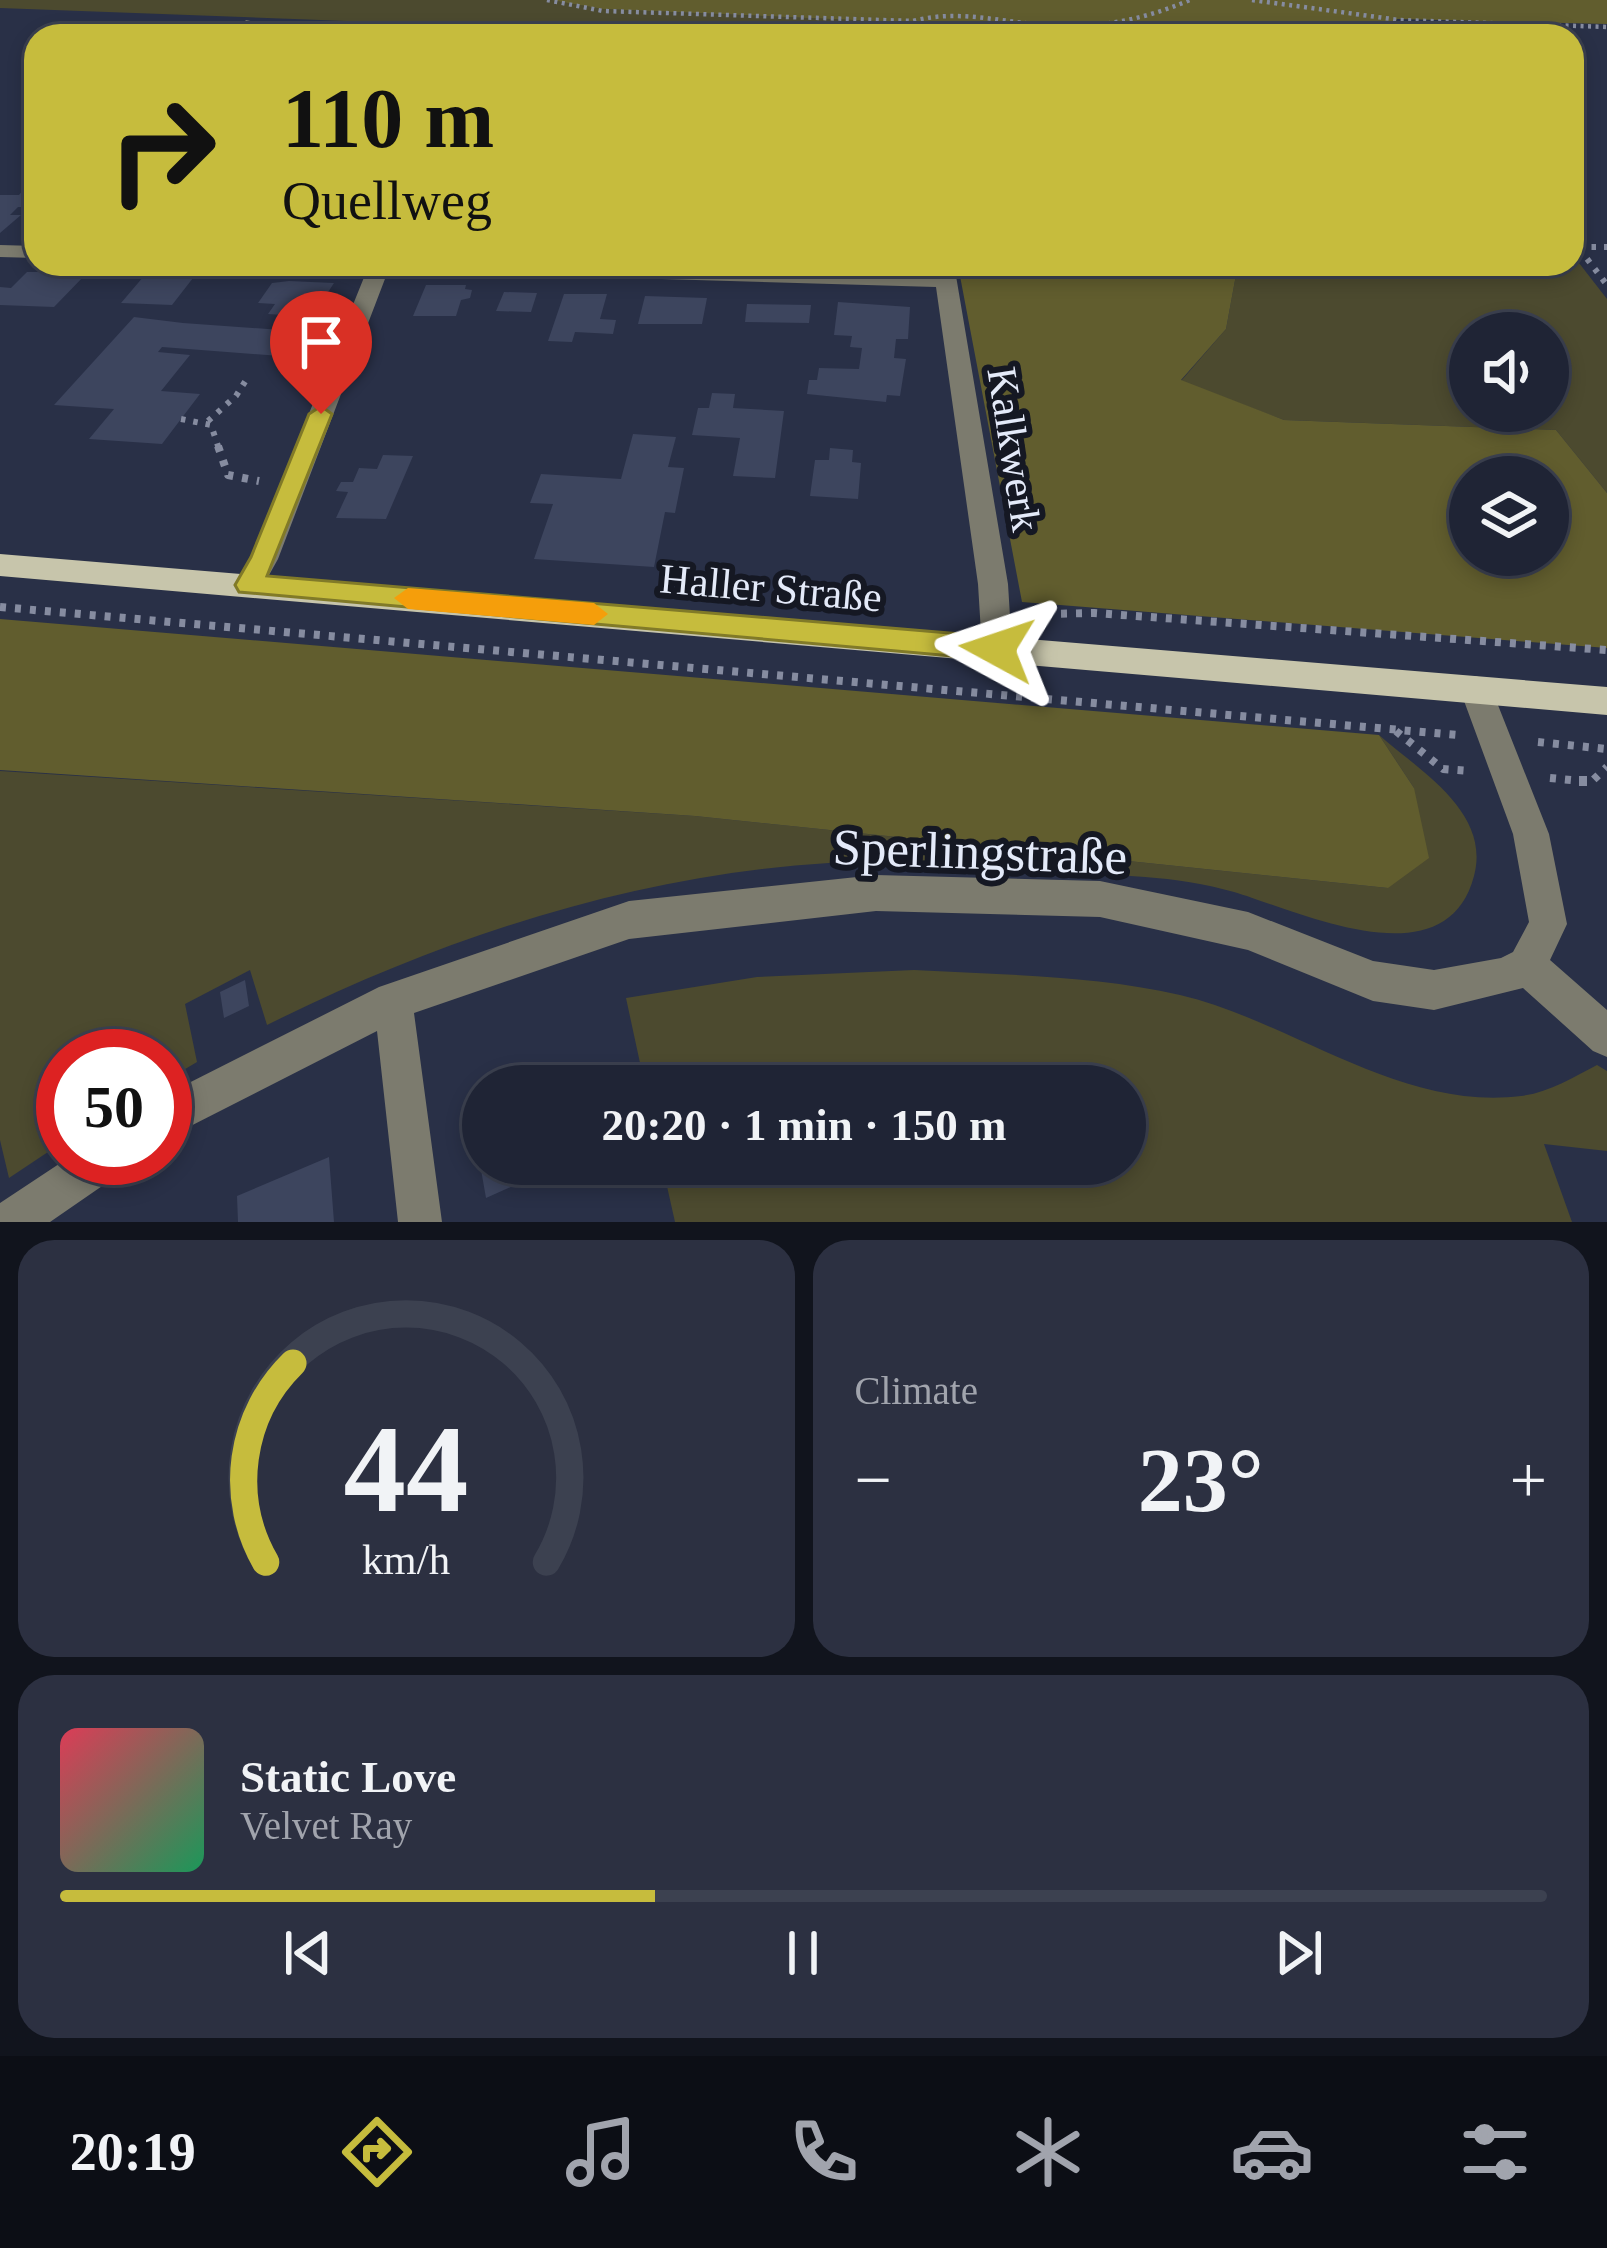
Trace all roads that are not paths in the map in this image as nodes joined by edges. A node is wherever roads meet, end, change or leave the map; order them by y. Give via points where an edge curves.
1 (376, 276) edge
2 (945, 276) edge
3 (0, 565) edge
4 (249, 585) junction
5 (997, 649) junction
6 (1476, 689) junction
7 (1607, 700) edge
8 (1527, 966) junction
9 (392, 1001) junction
10 (1607, 1037) edge
11 (192, 1104) edge
12 (66, 1185) edge
13 (11, 1222) edge
14 (420, 1222) edge

1 - 4 street
2 - 5 street, Kalkwerk
3 - 4 main road, Haller Straße
4 - 5 main road, Haller Straße
5 - 6 main road, Haller Straße
6 - 7 main road, Haller Straße
6 - 8 street via 1531,835 1548,924
8 - 9 street, Sperlingstraße via 1434,990 1373,981 1248,931 1100,899 876,893 629,920
8 - 10 street
9 - 11 street, Sperlingstraße
9 - 14 street
12 - 13 street

